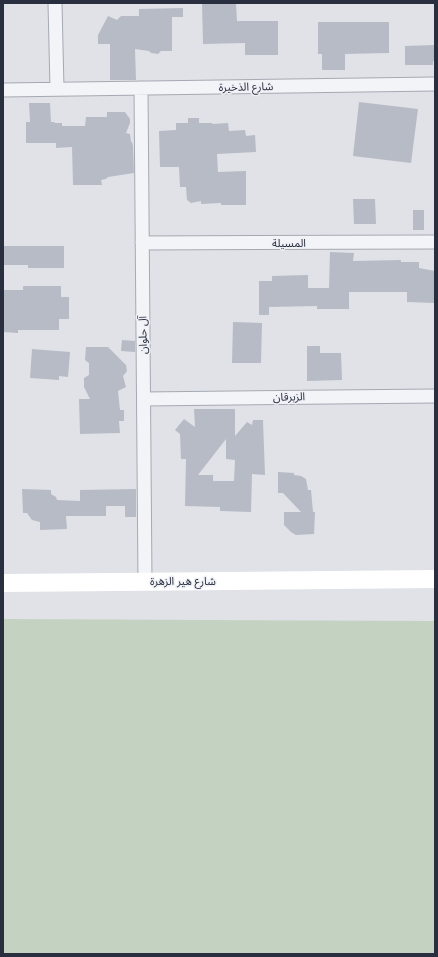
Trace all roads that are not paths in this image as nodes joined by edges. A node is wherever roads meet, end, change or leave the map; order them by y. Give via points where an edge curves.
1 (55, 3) edge
2 (435, 84) edge
3 (141, 88) junction
4 (57, 89) junction
5 (3, 90) edge
6 (435, 242) edge
7 (142, 243) junction
8 (435, 396) edge
9 (144, 399) junction
10 (435, 579) edge
11 (145, 582) junction
12 (3, 583) edge

1 - 4 street
2 - 3 street, شارع الذخيرة
3 - 4 street, شارع الذخيرة
3 - 7 street, آل حلوان
4 - 5 street, شارع الذخيرة
6 - 7 street, المسيلة
7 - 9 street, آل حلوان
8 - 9 street, الزبرقان
9 - 11 street, آل حلوان
10 - 11 street, شارع هير الزهرة
11 - 12 street, شارع هير الزهرة

